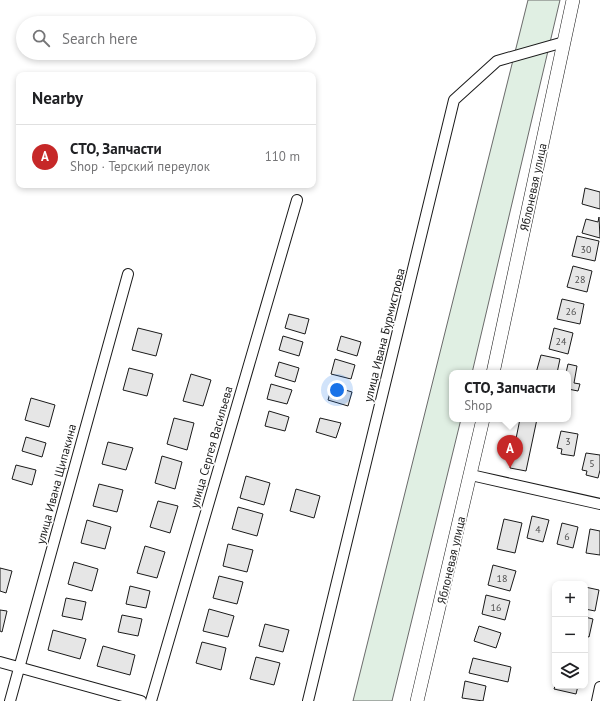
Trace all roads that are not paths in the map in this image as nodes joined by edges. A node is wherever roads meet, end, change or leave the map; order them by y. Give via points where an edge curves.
1 (573, 0) edge
2 (564, 42) junction
3 (297, 200) dead end
4 (128, 274) dead end
5 (494, 370) edge
6 (482, 422) edge
7 (471, 475) junction
8 (600, 504) edge
9 (0, 662) edge
10 (20, 667) junction
11 (600, 687) edge
12 (10, 701) edge
13 (141, 701) edge
14 (151, 701) edge
15 (308, 701) edge
16 (417, 701) edge
17 (597, 701) edge

1 - 2 street, Яблоневая улица
2 - 5 street, Яблоневая улица
2 - 15 street, улица Ивана Бурмистрова via 497,61 454,100
3 - 14 street, улица Сергея Васильева
4 - 10 street, улица Ивана Щипакина
6 - 7 street, Яблоневая улица
7 - 8 street
7 - 16 street, Яблоневая улица
9 - 10 street
10 - 12 street, улица Ивана Щипакина
10 - 13 street
11 - 17 street

